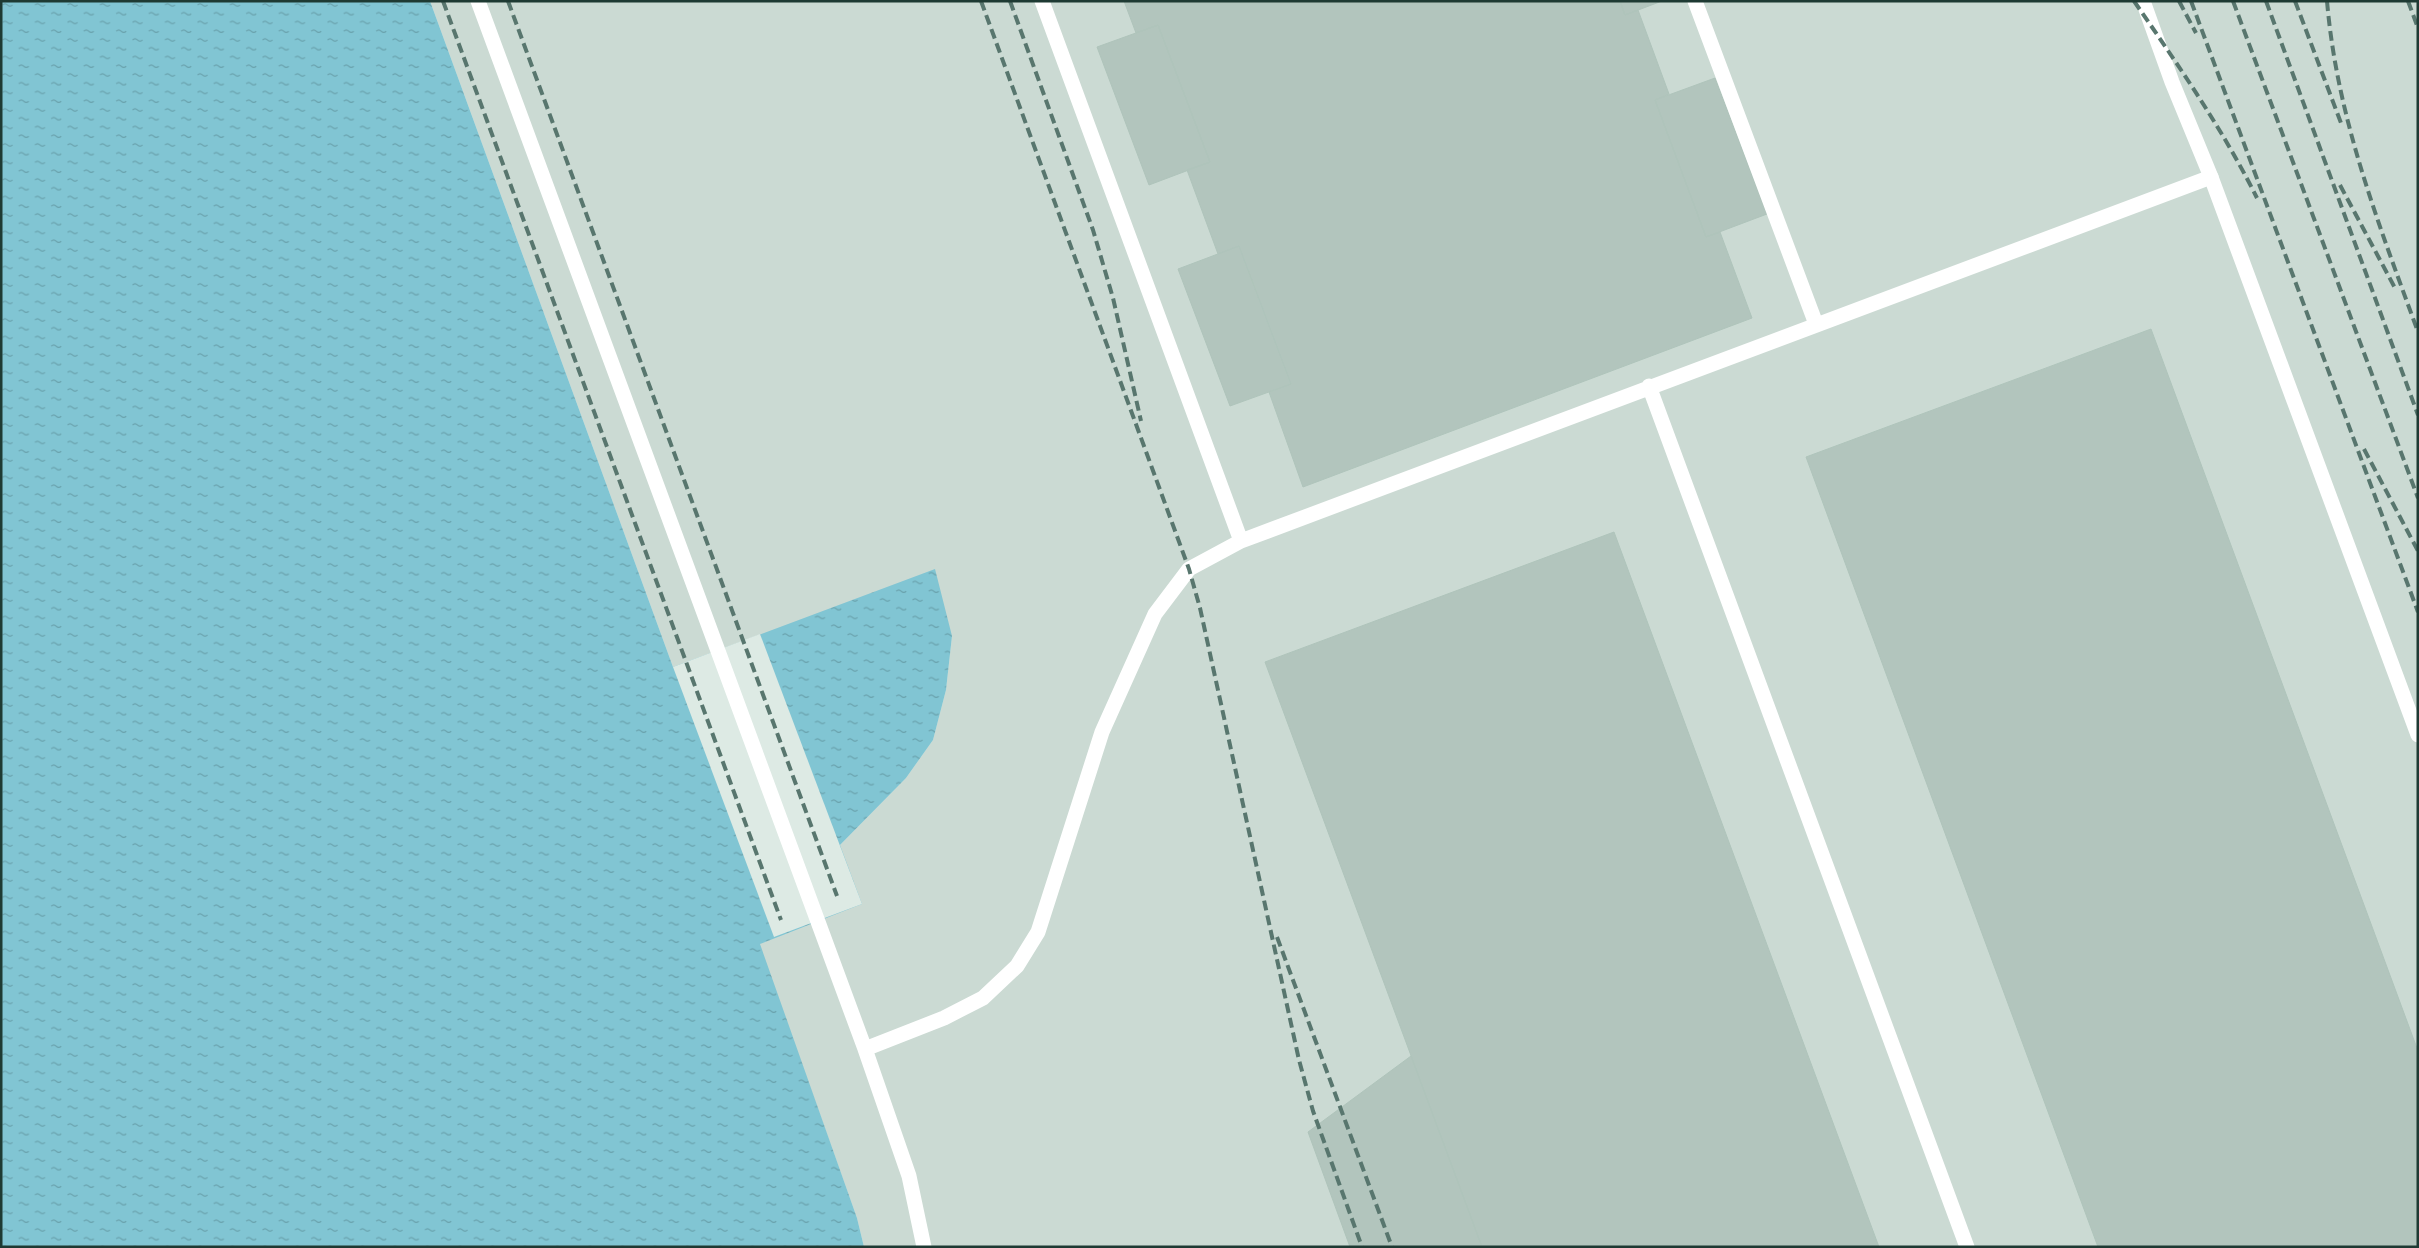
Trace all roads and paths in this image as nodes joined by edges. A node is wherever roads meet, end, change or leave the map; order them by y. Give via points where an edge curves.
1 (478, 1) edge
2 (1042, 1) edge
3 (1695, 1) edge
4 (2143, 1) edge
5 (2211, 177) junction
6 (1816, 324) junction
7 (1649, 386) junction
8 (1241, 541) junction
9 (2418, 735) edge
10 (865, 1049) junction
11 (924, 1247) edge
12 (1967, 1247) edge

1 - 10 street
2 - 8 street
3 - 6 street
4 - 5 street
5 - 6 street
5 - 9 street
6 - 7 street
7 - 8 street
7 - 12 street
8 - 10 street via 1189,569 1155,614 1102,732 1038,932 1017,966 983,998 944,1018
10 - 11 street via 909,1176

